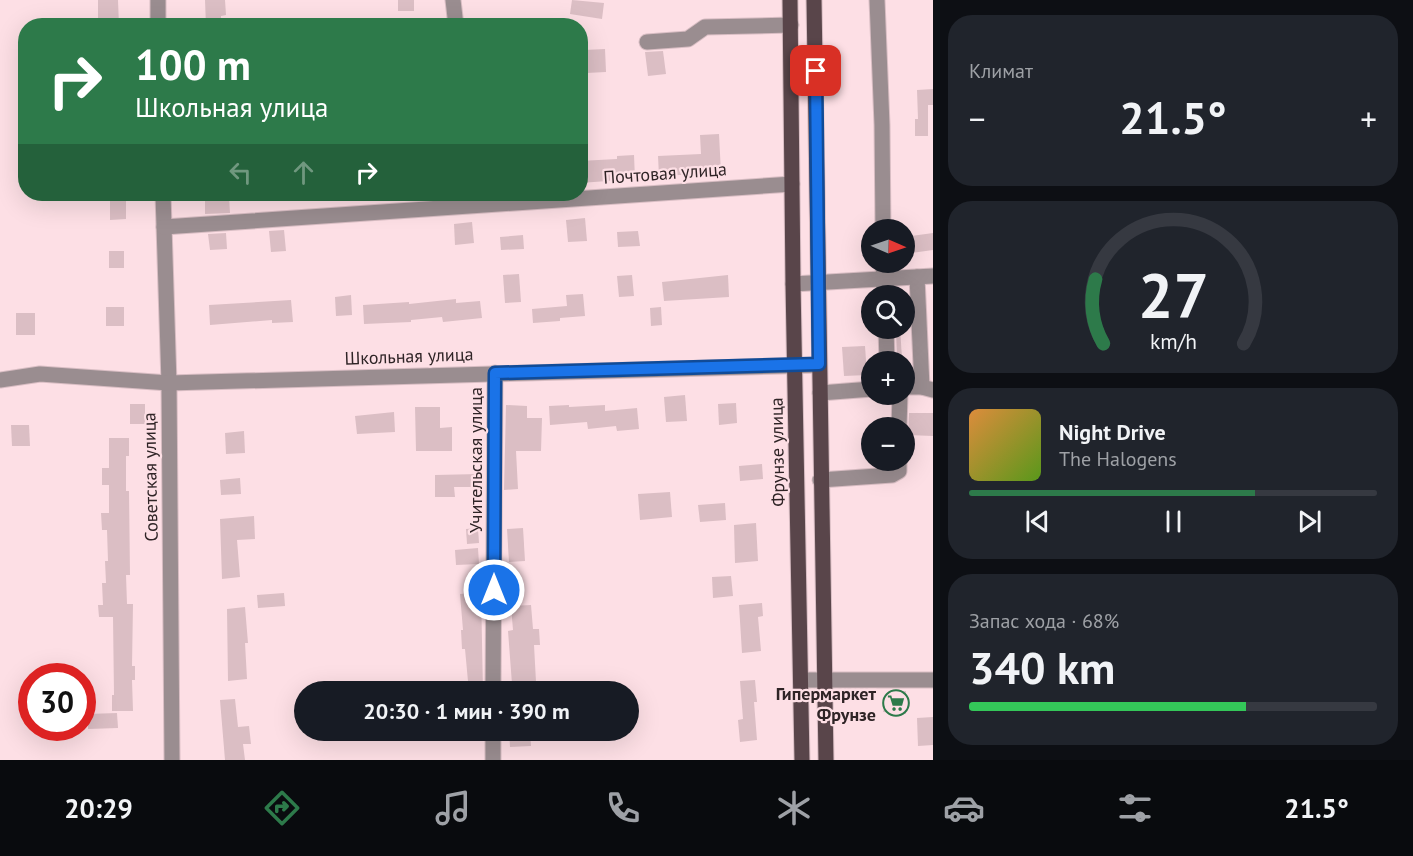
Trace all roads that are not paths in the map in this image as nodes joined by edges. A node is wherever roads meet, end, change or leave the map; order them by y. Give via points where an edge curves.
1 (158, 0) edge
2 (453, 0) edge
3 (790, 0) edge
4 (814, 0) edge
5 (877, 0) edge
6 (159, 18) edge
7 (455, 18) edge
8 (791, 25) junction
9 (647, 42) dead end
10 (792, 184) junction
11 (588, 194) edge
12 (163, 201) edge
13 (458, 201) edge
14 (883, 219) edge
15 (164, 227) junction
16 (884, 273) edge
17 (933, 276) edge
18 (917, 277) junction
19 (884, 279) junction
20 (819, 283) junction
21 (793, 284) junction
22 (884, 285) edge
23 (918, 294) junction
24 (933, 302) edge
25 (819, 364) junction
26 (795, 365) junction
27 (495, 373) junction
28 (0, 380) edge
29 (169, 383) junction
30 (928, 388) edge
31 (861, 389) edge
32 (820, 393) junction
33 (898, 471) edge
34 (820, 480) junction
35 (802, 680) junction
36 (825, 680) junction
37 (933, 680) edge
38 (494, 681) edge
39 (493, 741) edge
40 (172, 760) edge
41 (493, 760) edge
42 (802, 760) edge
43 (826, 760) edge

1 - 6 street
2 - 7 street
3 - 8 main road, Фрунзе улица
4 - 20 main road
5 - 14 street
8 - 9 street via 705,27 688,39
8 - 10 main road, Фрунзе улица
10 - 11 street, Почтовая улица
10 - 21 main road, Фрунзе улица
12 - 15 street, Советская улица
13 - 15 street, Почтовая улица
15 - 29 street, Советская улица
16 - 19 street
17 - 18 street
18 - 19 street
18 - 23 street
19 - 20 street
19 - 22 street
20 - 21 street
20 - 25 main road
21 - 26 main road, Фрунзе улица
23 - 24 street
23 - 30 street
25 - 26 street, Школьная улица
25 - 32 main road
26 - 27 street, Школьная улица
26 - 35 main road, Фрунзе улица
27 - 29 street, Школьная улица
27 - 38 street, Учительская улица
28 - 29 street, Школьная улица via 40,375
29 - 40 street, Советская улица
31 - 32 street
32 - 34 main road
33 - 34 street via 892,475
34 - 36 main road
35 - 36 street
35 - 42 main road, Фрунзе улица
36 - 37 street
36 - 43 main road
39 - 41 street

